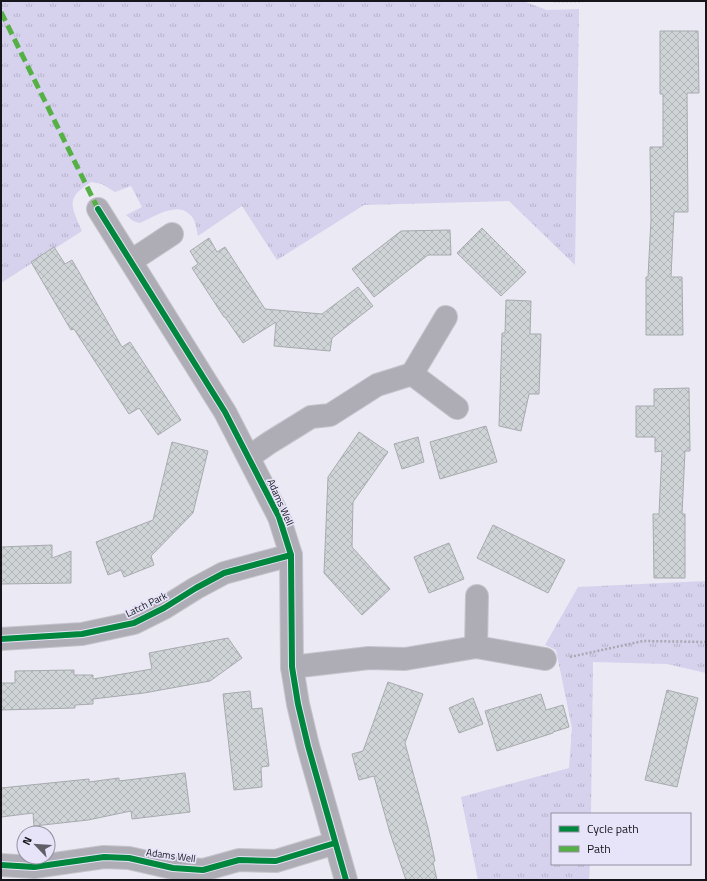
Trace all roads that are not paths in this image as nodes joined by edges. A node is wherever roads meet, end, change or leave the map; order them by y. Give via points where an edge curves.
1 (98, 209) dead end
2 (172, 234) dead end
3 (131, 261) junction
4 (446, 317) dead end
5 (412, 374) junction
6 (457, 408) dead end
7 (249, 457) junction
8 (290, 555) junction
9 (477, 596) dead end
10 (1, 639) edge
11 (476, 647) junction
12 (544, 659) road end
13 (292, 667) junction
14 (335, 843) junction
15 (1, 865) edge
16 (34, 874) edge
17 (346, 880) edge

1 - 3 street, Adams Well
2 - 3 street
3 - 7 street, Adams Well via 225,412
4 - 5 street
5 - 6 street
5 - 7 street via 378,385 330,415 310,417
7 - 8 street, Adams Well via 279,517
8 - 10 street, Latch Park via 224,573 134,623 82,634
8 - 13 street, Adams Well
9 - 11 street
11 - 12 street
11 - 13 street via 405,659 368,658
13 - 14 street, Adams Well via 306,739
14 - 16 street, Adams Well via 276,861 239,860 203,870 173,868 129,858 104,857
14 - 17 street, Adams Well
15 - 16 street, Adams Well

